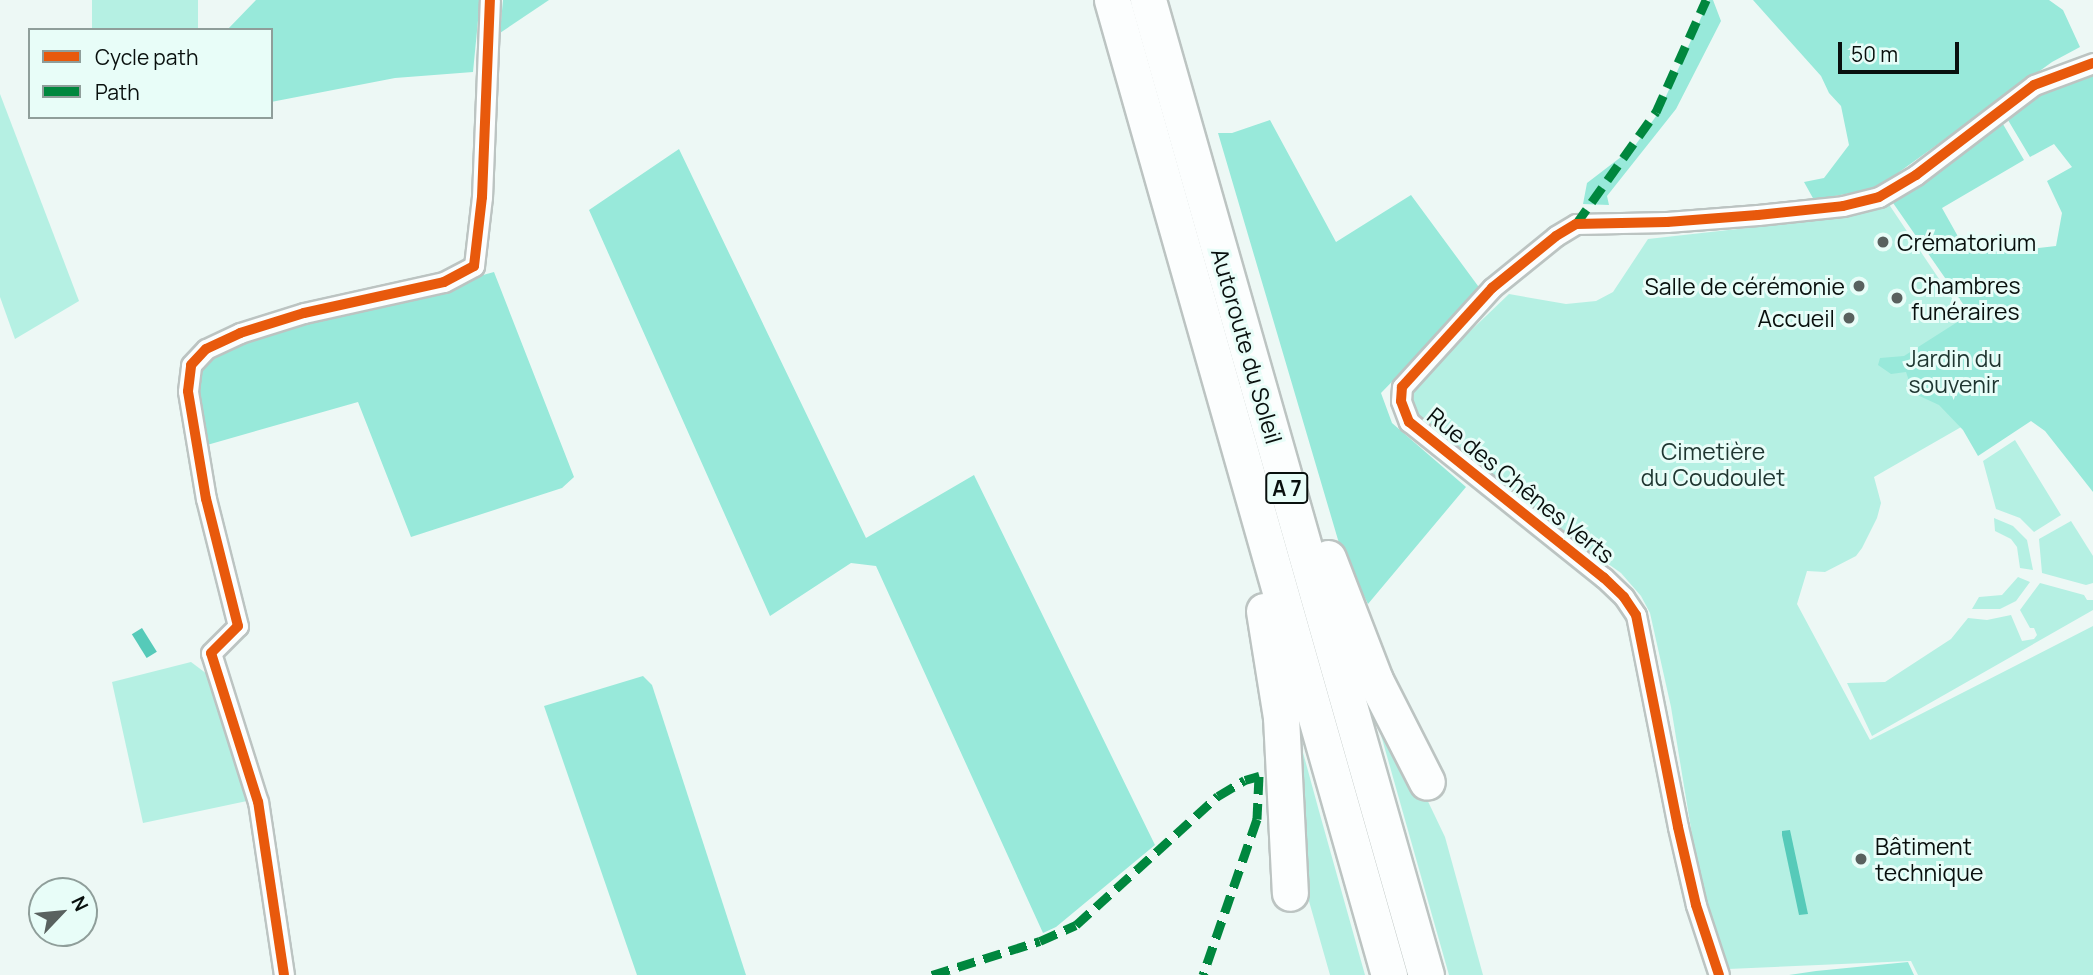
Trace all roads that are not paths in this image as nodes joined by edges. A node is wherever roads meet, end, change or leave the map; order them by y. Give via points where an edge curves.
1 (490, 0) edge
2 (1112, 0) edge
3 (1148, 0) edge
4 (2093, 63) edge
5 (1189, 142) junction
6 (1228, 408) junction
7 (1427, 782) dead end
8 (1290, 893) dead end
9 (284, 975) edge
10 (1389, 975) edge
11 (1426, 975) edge
12 (1719, 975) edge

1 - 9 street via 482,197 474,266 444,282 304,313 240,333 206,349 191,365 188,391 206,499 238,626 211,653 257,802
2 - 6 highway, Autoroute du Soleil / A 7
3 - 5 highway, Autoroute du Soleil / A 7
4 - 12 street, Rue des Chênes Verts via 2034,85 1880,197 1772,214 1576,224 1492,288 1402,387 1401,401 1409,422 1604,578 1636,615 1678,827
5 - 7 highway via 1223,201 1315,524 1375,680
5 - 11 highway, Autoroute du Soleil / A 7
6 - 8 highway via 1235,475 1279,691
6 - 10 highway, Autoroute du Soleil / A 7

